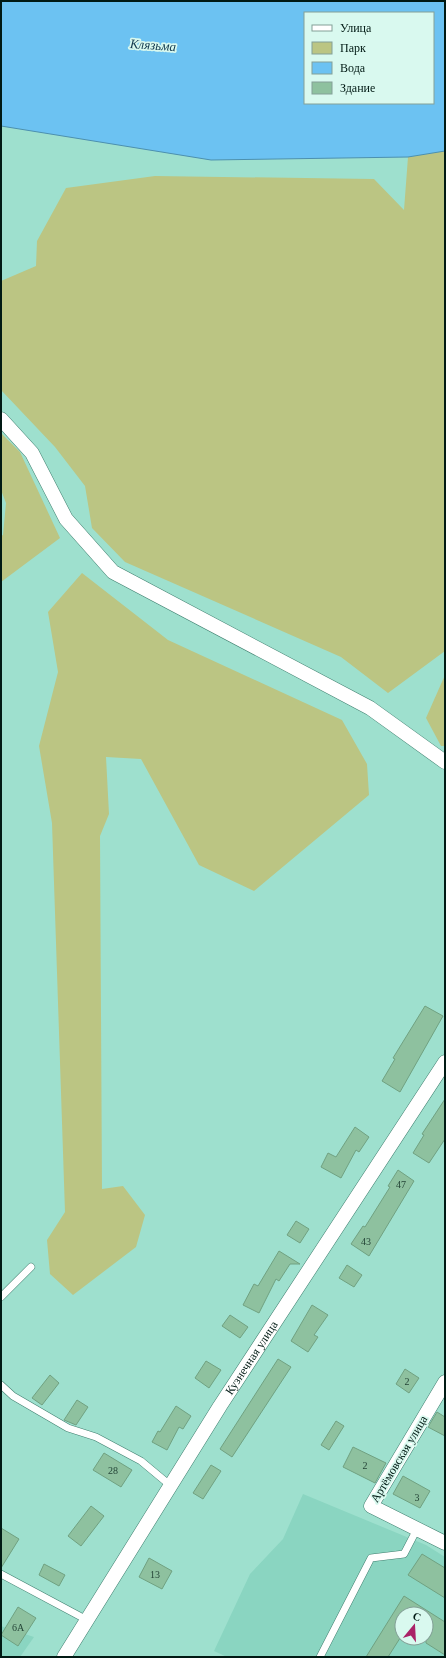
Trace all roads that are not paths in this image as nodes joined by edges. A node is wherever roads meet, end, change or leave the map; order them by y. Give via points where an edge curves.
1 (1, 419) edge
2 (445, 762) edge
3 (445, 1062) edge
4 (31, 1267) dead end
5 (1, 1297) edge
6 (445, 1382) edge
7 (1, 1385) edge
8 (171, 1486) junction
9 (417, 1529) junction
10 (445, 1543) edge
11 (1, 1574) edge
12 (87, 1620) junction
13 (64, 1657) edge
14 (320, 1657) edge

1 - 2 street via 32,452 66,519 113,572 370,708
3 - 8 street, Кузнечная улица via 220,1406
4 - 5 lane
6 - 9 street, Артёмовская улица via 370,1506
7 - 8 lane via 13,1396 68,1428 96,1438 141,1461
8 - 12 street, Кузнечная улица
9 - 10 street, Артёмовская улица
9 - 14 lane via 404,1554 371,1558
11 - 12 lane
12 - 13 street, Кузнечная улица

